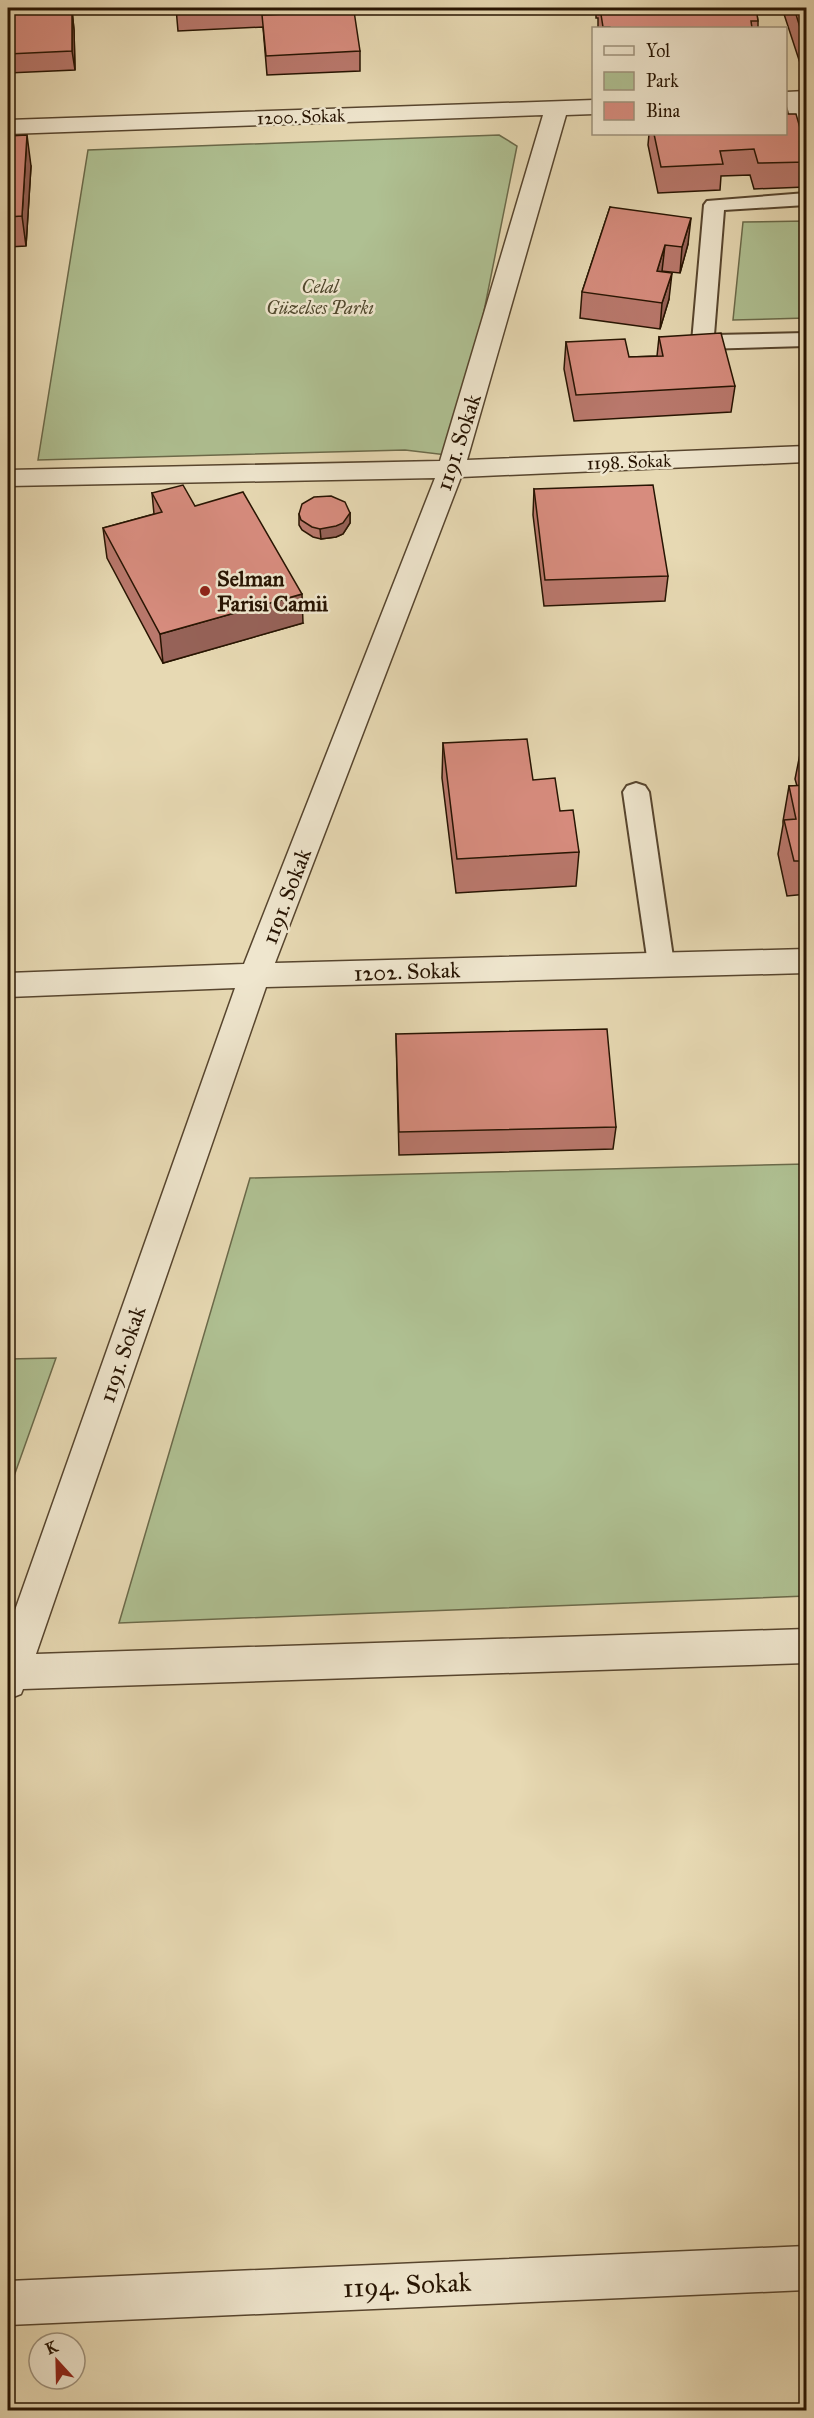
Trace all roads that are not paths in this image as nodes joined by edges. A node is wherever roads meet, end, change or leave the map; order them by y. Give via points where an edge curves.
1 (795, 99) edge
2 (592, 107) edge
3 (556, 109) junction
4 (8, 127) edge
5 (807, 136) edge
6 (807, 199) edge
7 (807, 340) edge
8 (807, 454) edge
9 (451, 469) junction
10 (8, 478) edge
11 (636, 792) dead end
12 (807, 961) edge
13 (661, 964) junction
14 (255, 975) junction
15 (8, 985) edge
16 (807, 1646) edge
17 (9, 1676) edge
18 (807, 2268) edge
19 (8, 2303) edge

1 - 5 lane
2 - 3 street, 1200. Sokak
3 - 4 street, 1200. Sokak
3 - 9 street, 1191. Sokak
6 - 7 lane via 714,205 703,342
8 - 9 street, 1198. Sokak
9 - 10 street, 1198. Sokak
9 - 14 street, 1191. Sokak
11 - 13 lane
12 - 13 street, 1202. Sokak
13 - 14 street, 1202. Sokak
14 - 15 street, 1202. Sokak
14 - 17 street, 1191. Sokak
16 - 17 street
18 - 19 street, 1194. Sokak

